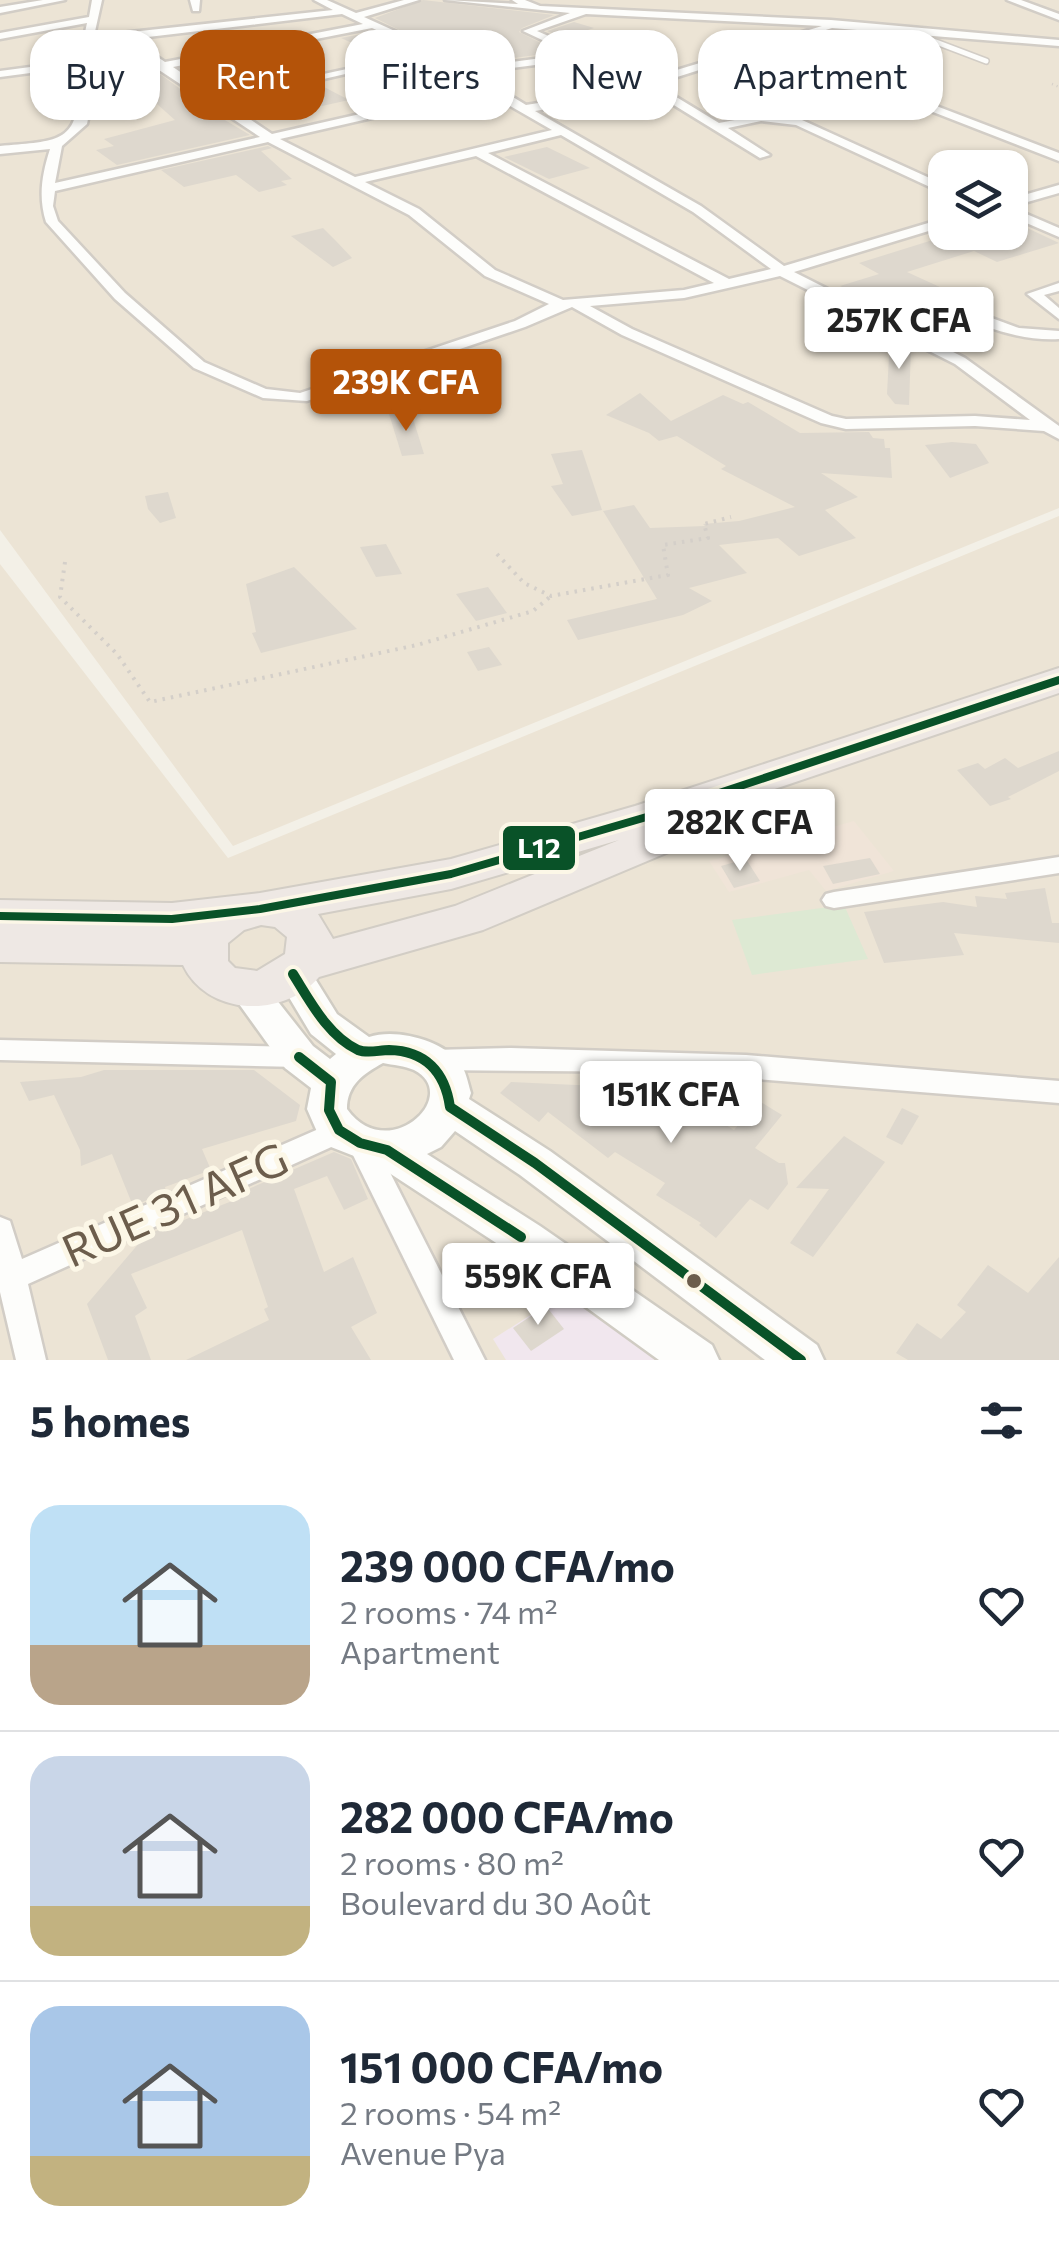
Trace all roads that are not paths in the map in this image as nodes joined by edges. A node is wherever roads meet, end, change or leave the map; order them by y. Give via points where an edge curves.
1 (60, 0) edge
2 (97, 0) edge
3 (319, 0) edge
4 (414, 0) edge
5 (450, 0) edge
6 (517, 0) edge
7 (1012, 0) edge
8 (45, 1) edge
9 (586, 6) edge
10 (538, 9) junction
11 (0, 10) edge
12 (348, 14) junction
13 (1059, 17) edge
14 (92, 19) junction
15 (375, 24) junction
16 (832, 24) junction
17 (88, 30) edge
18 (387, 30) edge
19 (888, 30) edge
20 (535, 31) edge
21 (160, 33) edge
22 (943, 34) edge
23 (1059, 35) edge
24 (0, 36) edge
25 (1040, 39) junction
26 (1059, 43) edge
27 (943, 46) edge
28 (986, 62) dead end
29 (160, 66) joint
30 (30, 69) edge
31 (0, 74) edge
32 (678, 76) edge
33 (180, 79) edge
34 (678, 101) edge
35 (515, 103) edge
36 (535, 107) edge
37 (525, 109) junction
38 (943, 112) edge
39 (81, 120) edge
40 (242, 120) edge
41 (356, 120) edge
42 (720, 126) junction
43 (563, 131) junction
44 (274, 140) junction
45 (57, 146) junction
46 (0, 150) edge
47 (480, 153) junction
48 (764, 155) dead end
49 (1059, 157) edge
50 (355, 181) junction
51 (928, 182) edge
52 (47, 189) junction
53 (1059, 189) edge
54 (1028, 198) edge
55 (1028, 220) edge
56 (928, 227) edge
57 (1059, 234) edge
58 (782, 271) junction
59 (727, 284) junction
60 (1059, 287) edge
61 (568, 304) junction
62 (954, 308) dead end
63 (1059, 316) edge
64 (1059, 335) edge
65 (1052, 430) edge
66 (1059, 680) edge
67 (1059, 706) edge
68 (1059, 865) edge
69 (834, 900) dead end
70 (260, 909) junction
71 (0, 916) edge
72 (0, 945) edge
73 (201, 950) junction
74 (299, 969) junction
75 (248, 990) junction
76 (0, 1050) edge
77 (363, 1053) junction
78 (298, 1056) junction
79 (492, 1059) junction
80 (331, 1082) junction
81 (445, 1086) junction
82 (1059, 1092) edge
83 (362, 1142) junction
84 (0, 1230) edge
85 (11, 1278) junction
86 (31, 1360) edge
87 (470, 1360) edge
88 (696, 1360) edge
89 (801, 1360) edge

1 - 8 street
2 - 14 street
3 - 12 street
4 - 12 street
5 - 10 street
6 - 10 street
7 - 13 street
8 - 11 street
9 - 10 street
9 - 16 street
9 - 20 street via 528,28
12 - 15 street
12 - 21 street
14 - 17 street
14 - 24 street
15 - 18 street
15 - 29 street
16 - 19 street
16 - 32 street
22 - 25 street
23 - 25 street
25 - 26 street
27 - 28 lane
29 - 33 street
30 - 31 street
34 - 42 street
35 - 37 street
36 - 37 street
37 - 43 street
38 - 49 street
39 - 45 street
40 - 44 street
41 - 44 street
42 - 48 street
42 - 51 street via 761,118 798,122
43 - 47 street
43 - 58 street via 696,209
44 - 50 street
44 - 52 street
45 - 46 street
45 - 52 street
47 - 50 street
47 - 59 street
50 - 61 street via 414,212 490,272
52 - 61 street via 52,222 70,246 199,365 287,399
53 - 54 street
55 - 57 street
56 - 58 street
58 - 59 street
58 - 65 street via 960,361
59 - 61 street
60 - 63 street via 1034,294
61 - 65 street via 827,420 974,421
62 - 64 street via 1008,332
66 - 70 highway via 546,848 450,874
67 - 74 highway via 655,839 468,919
68 - 69 street
70 - 71 highway via 172,920
70 - 73 highway via 221,922
70 - 74 highway via 300,920 310,941
72 - 73 highway
73 - 75 highway via 205,971
74 - 75 highway via 280,983
74 - 77 main road via 324,1024
75 - 78 main road
76 - 78 street
77 - 80 main road
77 - 81 main road via 409,1049
78 - 80 main road
79 - 81 street
79 - 81 street
79 - 82 street via 800,1069
80 - 83 main road via 326,1106
81 - 83 main road via 439,1127 424,1138
81 - 89 main road via 550,1175
83 - 85 street, RUE 31 AFG
83 - 87 street
83 - 88 main road via 525,1240
84 - 85 street
85 - 86 street

